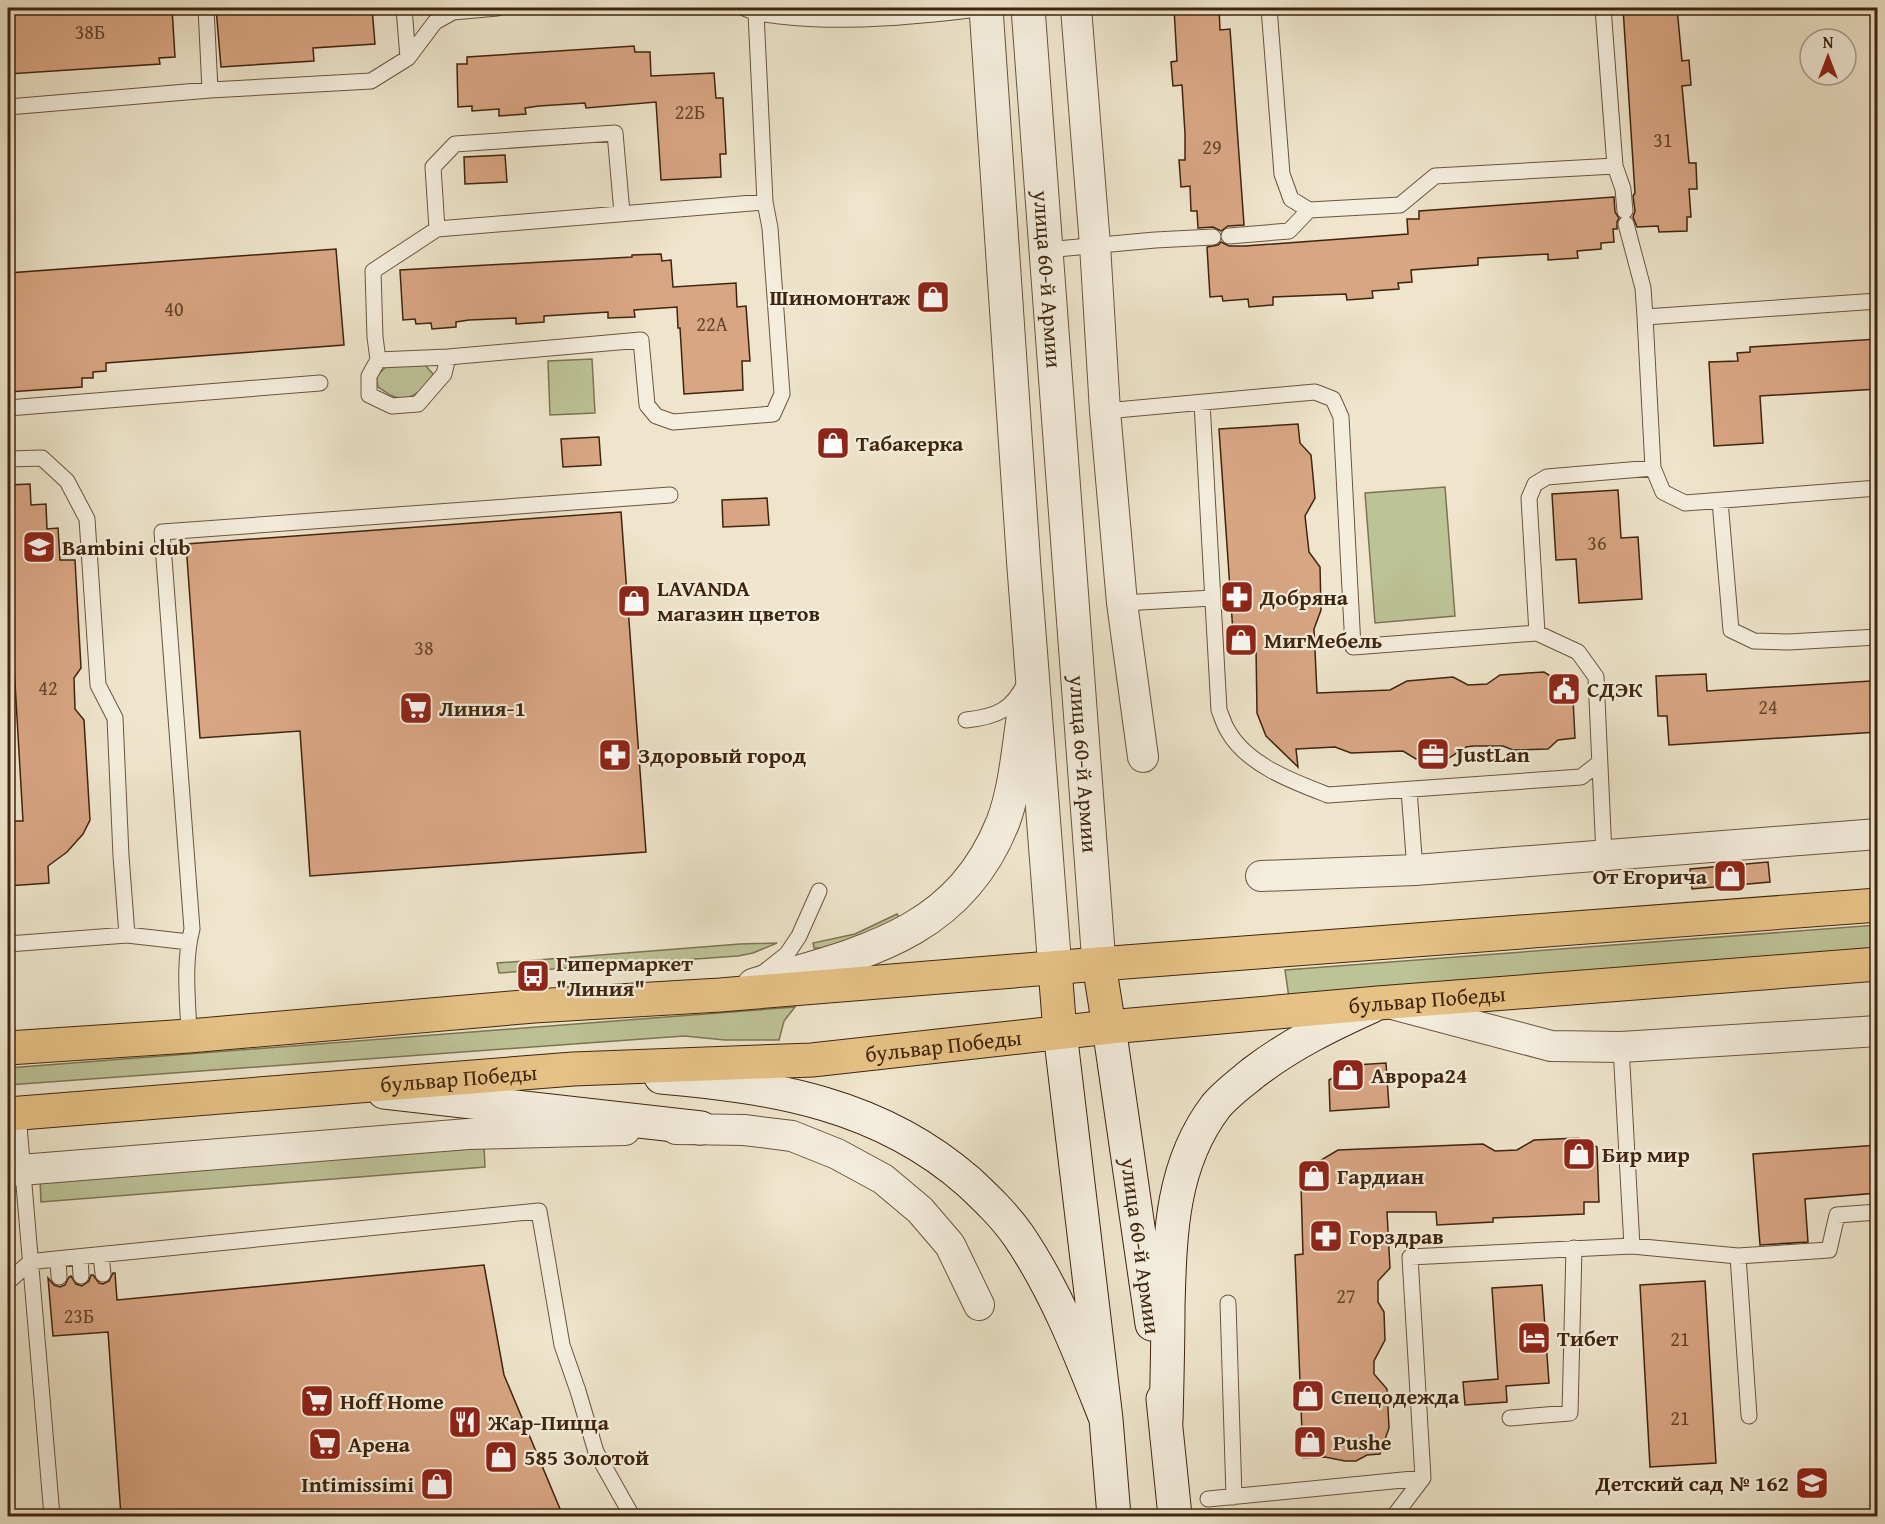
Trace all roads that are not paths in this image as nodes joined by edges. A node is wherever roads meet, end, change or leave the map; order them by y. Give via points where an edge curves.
1 (206, 8) edge
2 (405, 8) edge
3 (497, 8) edge
4 (986, 8) edge
5 (1028, 8) edge
6 (1076, 8) edge
7 (1269, 8) edge
8 (1603, 8) edge
9 (750, 10) edge
10 (827, 14) edge
11 (408, 58) junction
12 (210, 90) junction
13 (8, 107) edge
14 (1615, 166) junction
15 (765, 202) junction
16 (1309, 210) junction
17 (622, 213) junction
18 (437, 229) junction
19 (1229, 236) dead end
20 (1213, 237) dead end
21 (1095, 245) junction
22 (1046, 250) junction
23 (1002, 254) junction
24 (1878, 301) edge
25 (1645, 317) junction
26 (448, 357) junction
27 (378, 360) junction
28 (320, 383) dead end
29 (1202, 403) junction
30 (8, 408) edge
31 (1105, 411) junction
32 (8, 459) edge
33 (1653, 468) junction
34 (1878, 488) edge
35 (670, 495) dead end
36 (1720, 501) junction
37 (1213, 598) junction
38 (1122, 603) junction
39 (1538, 633) junction
40 (1878, 637) edge
41 (1032, 667) junction
42 (966, 720) dead end
43 (1143, 757) dead end
44 (1599, 763) junction
45 (1409, 790) junction
46 (1878, 834) edge
47 (1604, 855) junction
48 (1415, 870) junction
49 (1261, 876) dead end
50 (819, 891) dead end
51 (1878, 905) edge
52 (127, 935) junction
53 (189, 942) junction
54 (8, 944) edge
55 (1099, 964) junction
56 (1878, 964) edge
57 (1055, 969) junction
58 (720, 995) junction
59 (1384, 1004) junction
60 (1109, 1027) junction
61 (1878, 1031) edge
62 (1060, 1032) junction
63 (189, 1036) junction
64 (1621, 1047) junction
65 (8, 1048) edge
66 (573, 1069) junction
67 (346, 1088) junction
68 (13, 1114) edge
69 (701, 1128) junction
70 (15, 1170) edge
71 (1878, 1212) edge
72 (1632, 1246) junction
73 (1574, 1248) junction
74 (101, 1255) junction
75 (1738, 1256) junction
76 (80, 1257) junction
77 (58, 1259) junction
78 (30, 1262) junction
79 (103, 1274) dead end
80 (81, 1276) dead end
81 (59, 1277) dead end
82 (8, 1282) edge
83 (1228, 1303) dead end
84 (979, 1305) dead end
85 (1749, 1416) dead end
86 (1510, 1418) dead end
87 (1106, 1419) junction
88 (1166, 1420) junction
89 (1422, 1478) junction
90 (1234, 1497) junction
91 (1208, 1499) dead end
92 (52, 1516) edge
93 (633, 1516) edge
94 (1114, 1516) edge
95 (1175, 1516) edge
96 (1394, 1516) edge

1 - 12 lane
2 - 11 lane
3 - 11 lane via 453,12 435,22
4 - 10 lane
4 - 23 main road, улица 60-й Армии
5 - 22 main road, улица 60-й Армии
6 - 21 street
7 - 16 lane via 1282,174 1292,199
8 - 14 lane
9 - 10 lane
9 - 15 lane
11 - 12 lane via 370,81
12 - 13 lane
14 - 16 lane via 1435,176 1400,205
14 - 25 lane via 1643,288
15 - 17 lane
15 - 26 lane via 782,394 773,414 673,422 656,416 647,405 641,340
16 - 19 lane via 1289,231
17 - 18 lane
17 - 18 lane via 615,134 455,144 433,167
18 - 27 lane via 373,271
20 - 21 lane
21 - 22 lane
21 - 31 street
22 - 23 main road
22 - 55 main road, улица 60-й Армии
23 - 41 main road, улица 60-й Армии
24 - 25 lane
25 - 33 lane
26 - 27 lane
26 - 27 lane via 444,374 418,404 392,406 369,395 369,376
28 - 30 lane
29 - 31 lane
29 - 37 lane
29 - 39 lane via 1315,392 1334,399 1341,417 1353,647
31 - 38 street
32 - 52 lane via 42,458 68,481 87,519 98,685 115,718
33 - 36 lane via 1663,492 1670,496 1685,503
33 - 39 lane via 1547,477 1535,484 1529,498
34 - 36 lane
35 - 53 lane via 162,532 192,929
36 - 40 lane via 1731,630 1754,641
37 - 38 lane
37 - 45 lane via 1219,710 1228,732 1244,752 1290,781 1328,795
38 - 43 street
39 - 44 lane via 1578,652 1596,677
41 - 42 lane via 1020,694 1005,710 986,718
41 - 57 main road, улица 60-й Армии
41 - 58 main road via 1012,790 1003,820 990,851 961,891 916,928 860,953
44 - 45 lane via 1581,777
44 - 47 lane
45 - 48 lane
46 - 47 street
47 - 48 street
48 - 49 street
50 - 58 lane via 787,954 762,974
51 - 55 main road
52 - 53 lane
52 - 54 lane
53 - 63 lane
55 - 57 main road
55 - 60 main road, улица 60-й Армии
56 - 59 main road, бульвар Победы
57 - 58 main road
57 - 62 main road, улица 60-й Армии
58 - 63 main road via 546,1005
59 - 60 main road, бульвар Победы
59 - 64 street via 1551,1046
59 - 88 main road via 1326,1026 1274,1057 1216,1106 1198,1136 1175,1196 1170,1240
60 - 62 main road, бульвар Победы
60 - 88 main road, улица 60-й Армии
61 - 64 street
62 - 66 main road, бульвар Победы via 813,1060
62 - 87 main road, улица 60-й Армии
63 - 65 main road
64 - 72 lane
66 - 67 main road, бульвар Победы
66 - 87 main road via 725,1082 760,1089 822,1102 867,1117 911,1139 957,1172 1018,1234 1069,1326
67 - 68 main road, бульвар Победы
67 - 69 main road
68 - 70 lane
69 - 70 street via 468,1134
69 - 84 street via 792,1137 837,1154 883,1179 920,1210 950,1245
70 - 78 lane
71 - 75 lane via 1838,1215 1829,1250
72 - 73 lane
72 - 75 lane
73 - 86 lane via 1570,1413
73 - 89 lane via 1410,1257
74 - 76 lane
74 - 79 lane
74 - 93 lane via 540,1211 562,1345 596,1452
75 - 85 lane
76 - 77 lane
76 - 80 lane
77 - 78 lane
77 - 81 lane
78 - 82 lane
78 - 92 lane
83 - 90 lane
87 - 94 main road, улица 60-й Армии
88 - 95 main road, улица 60-й Армии
89 - 90 lane
89 - 96 lane
90 - 91 lane

